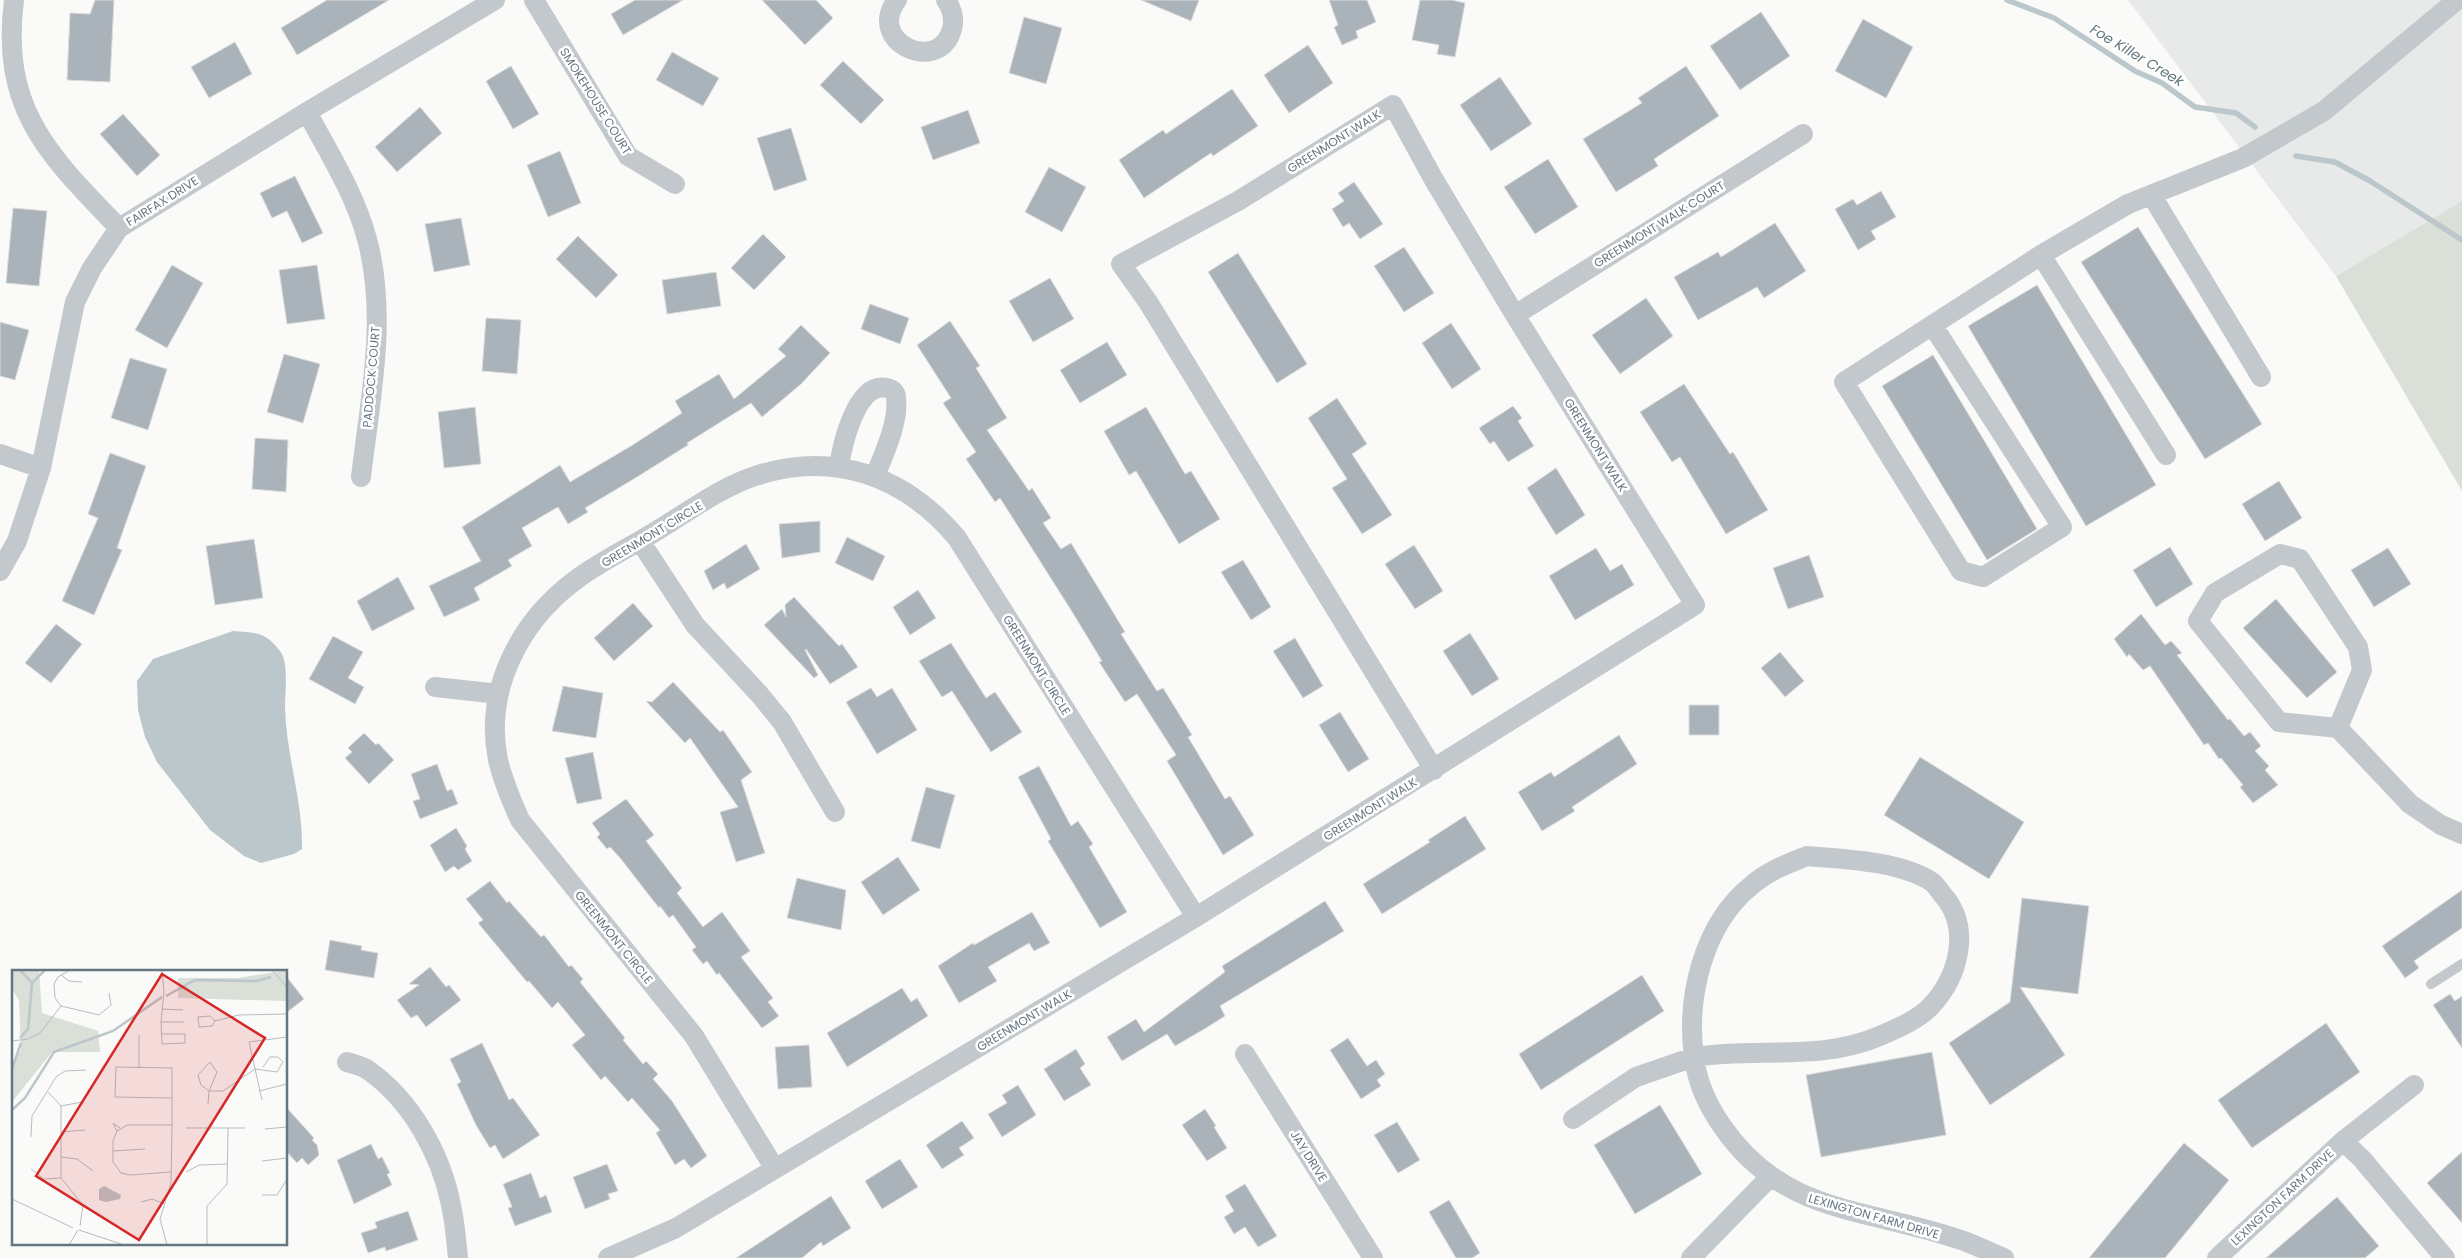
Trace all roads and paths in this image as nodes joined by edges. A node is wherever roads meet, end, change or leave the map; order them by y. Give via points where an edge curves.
1 (14, 0) edge
2 (495, 0) edge
3 (534, 0) edge
4 (897, 0) edge
5 (946, 0) edge
6 (2458, 0) edge
7 (7, 92) edge
8 (307, 112) junction
9 (1802, 134) dead end
10 (675, 184) dead end
11 (2152, 196) junction
12 (119, 228) junction
13 (2041, 255) junction
14 (1515, 315) junction
15 (1933, 326) junction
16 (2261, 377) dead end
17 (0, 454) edge
18 (2166, 455) dead end
19 (839, 467) junction
20 (41, 468) junction
21 (876, 476) junction
22 (360, 477) dead end
23 (640, 541) junction
24 (0, 571) edge
25 (435, 687) dead end
26 (499, 694) junction
27 (2338, 728) junction
28 (1434, 770) junction
29 (835, 812) dead end
30 (2462, 834) edge
31 (1196, 917) junction
32 (2462, 964) edge
33 (2431, 984) dead end
34 (1245, 1054) dead end
35 (1694, 1057) junction
36 (347, 1062) dead end
37 (2414, 1085) dead end
38 (1573, 1119) dead end
39 (2343, 1141) junction
40 (775, 1169) junction
41 (1770, 1177) junction
42 (458, 1258) edge
43 (608, 1258) edge
44 (1373, 1258) edge
45 (1691, 1258) edge
46 (2004, 1258) edge
47 (2217, 1258) edge
48 (2445, 1258) edge

1 - 7 street via 8,24
2 - 8 street, FAIRFAX DRIVE
3 - 10 street, SMOKEHOUSE COURT via 628,156
4 - 5 street via 890,15 893,35 907,49 917,52 937,48 951,33 954,22
6 - 11 street via 2324,111 2243,158
7 - 12 street via 43,150
8 - 12 street, FAIRFAX DRIVE
8 - 22 street, PADDOCK COURT via 353,199 367,238 374,274 377,336
9 - 14 street, GREENMONT WALK COURT
11 - 13 street via 2128,204
11 - 16 street
12 - 20 street, FAIRFAX DRIVE via 92,268 75,302
13 - 15 street
13 - 18 street
14 - 28 street, GREENMONT WALK via 1695,604
14 - 28 street, GREENMONT WALK via 1393,105 1238,201 1121,264
15 - 15 street via 2062,527 1983,576 1961,571 1844,382
17 - 20 street
19 - 21 street, GREENMONT CIRCLE
19 - 21 street via 861,399 873,390 887,388 896,396 896,406 890,437
19 - 23 street, GREENMONT CIRCLE via 796,466 754,476 726,489
20 - 24 street, FAIRFAX DRIVE via 17,541
21 - 31 street, GREENMONT CIRCLE via 920,501 957,538
23 - 26 street, GREENMONT CIRCLE via 574,581 545,606 515,647
23 - 29 street via 695,625 782,722
25 - 26 street
26 - 40 street, GREENMONT CIRCLE via 498,759 507,792 520,820 694,1036
27 - 27 street via 2279,722 2198,621 2215,593 2280,554 2300,559 2358,647 2362,670
27 - 30 street via 2410,804 2441,825
28 - 31 street, GREENMONT WALK
31 - 40 street, GREENMONT WALK
32 - 33 lane
34 - 44 street, JAY DRIVE
35 - 35 street, LEXINGTON FARM DRIVE via 1692,1036 1704,954 1732,905 1775,869 1806,856 1851,859 1907,871 1933,883 1951,904 1960,931 1958,959 1947,985 1930,1008 1906,1023 1854,1045 1814,1052 1720,1053
35 - 38 street via 1636,1077
35 - 41 street, LEXINGTON FARM DRIVE via 1703,1091 1716,1117 1732,1140
36 - 42 street via 367,1068 390,1090 414,1118 432,1149 452,1206
37 - 39 street
39 - 47 street, LEXINGTON FARM DRIVE
39 - 48 street, LEXINGTON FARM DRIVE
40 - 43 street, GREENMONT WALK via 676,1228
41 - 45 street
41 - 46 street, LEXINGTON FARM DRIVE via 1820,1203 1958,1239

